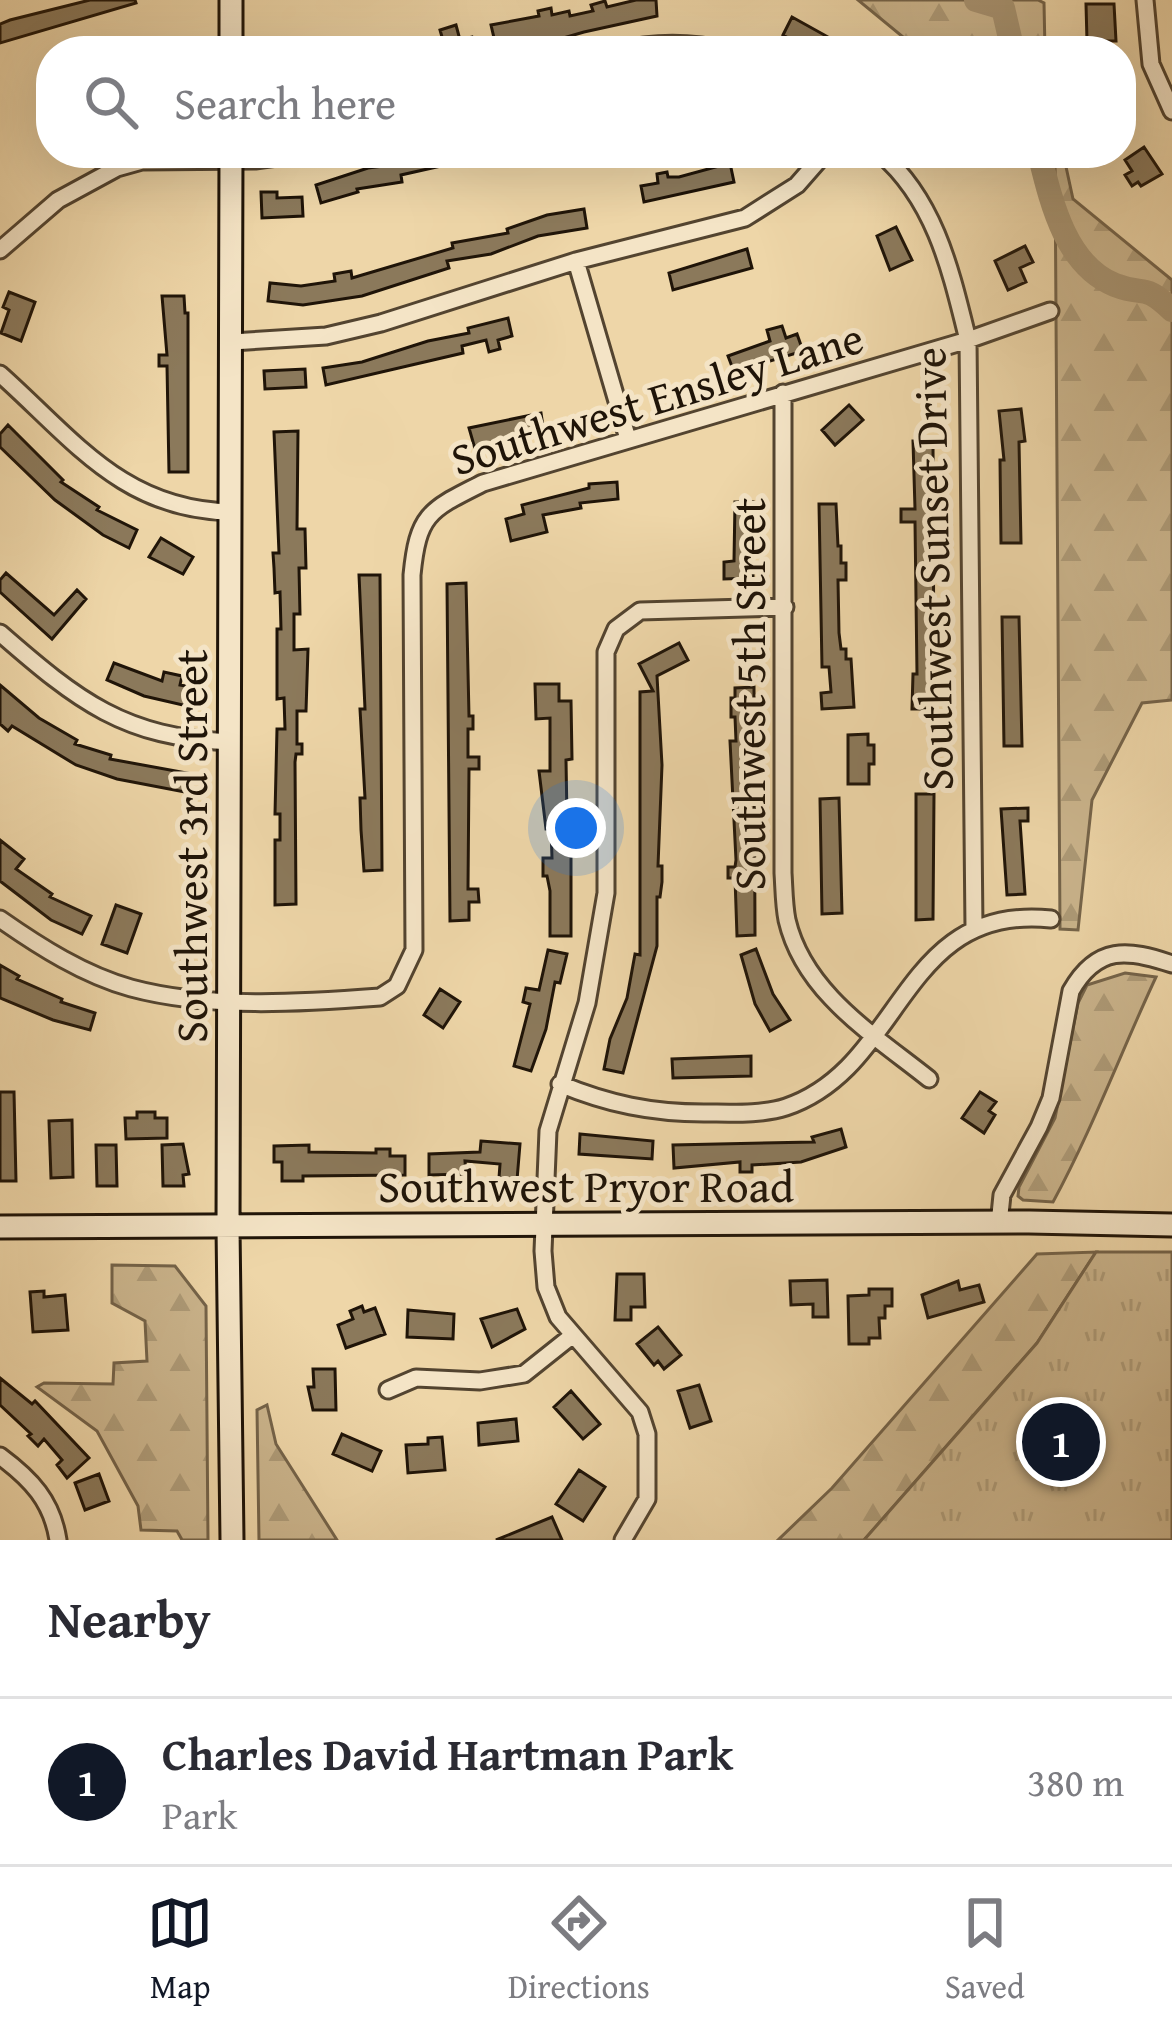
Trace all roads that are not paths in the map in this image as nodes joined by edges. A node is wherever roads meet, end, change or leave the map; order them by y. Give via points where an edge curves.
1 (231, 0) edge
2 (1144, 0) edge
3 (231, 36) edge
4 (1172, 111) edge
5 (117, 168) edge
6 (231, 168) edge
7 (812, 168) edge
8 (896, 168) edge
9 (0, 250) edge
10 (576, 261) junction
11 (1050, 311) dead end
12 (968, 340) junction
13 (232, 342) junction
14 (0, 374) edge
15 (783, 393) junction
16 (628, 439) junction
17 (231, 512) junction
18 (785, 607) junction
19 (0, 633) edge
20 (231, 742) junction
21 (1051, 919) dead end
22 (0, 920) edge
23 (974, 928) junction
24 (1172, 964) edge
25 (228, 1000) junction
26 (875, 1036) junction
27 (929, 1079) dead end
28 (560, 1084) junction
29 (543, 1224) junction
30 (999, 1224) junction
31 (1172, 1226) edge
32 (0, 1227) edge
33 (228, 1228) junction
34 (573, 1335) junction
35 (388, 1390) dead end
36 (0, 1456) edge
37 (58, 1540) edge
38 (232, 1540) edge
39 (623, 1540) edge

1 - 3 main road
2 - 4 street via 1151,64
5 - 9 street via 58,200
6 - 13 main road, Southwest 3rd Street
7 - 10 street via 745,218
8 - 12 street, Southwest Sunset Drive via 945,250
10 - 13 street via 326,336
10 - 16 street
11 - 12 street, Southwest Ensley Lane
12 - 15 street, Southwest Ensley Lane
12 - 23 street, Southwest Sunset Drive
13 - 17 main road, Southwest 3rd Street
14 - 17 street via 120,482 172,505
15 - 16 street, Southwest Ensley Lane
15 - 18 street, Southwest 5th Street
16 - 25 street, Southwest Ensley Lane via 483,483 440,505 416,536 414,950 397,986 380,997
17 - 20 main road, Southwest 3rd Street
18 - 26 street, Southwest 5th Street via 787,920 804,963
18 - 28 street via 640,611 616,629 606,652 606,893 587,1003
19 - 20 street via 110,717 149,732
20 - 25 main road, Southwest 3rd Street
21 - 23 street via 1013,916
22 - 25 street, Southwest Ensley Lane via 115,983
23 - 26 street via 946,946
24 - 30 street via 1126,952 1079,977 1051,1098 1002,1195
25 - 33 main road, Southwest 3rd Street
26 - 27 street, Southwest 5th Street
26 - 28 street via 829,1083 786,1107 636,1109
28 - 29 street via 548,1131
29 - 30 main road, Southwest Pryor Road
29 - 33 main road, Southwest Pryor Road
29 - 34 street via 546,1287
30 - 31 main road, Southwest Pryor Road
32 - 33 main road, Southwest Pryor Road
33 - 38 main road, Southwest 3rd Street
34 - 35 street via 524,1374 416,1378
34 - 39 street via 640,1412 647,1434 647,1499
36 - 37 street via 39,1490

